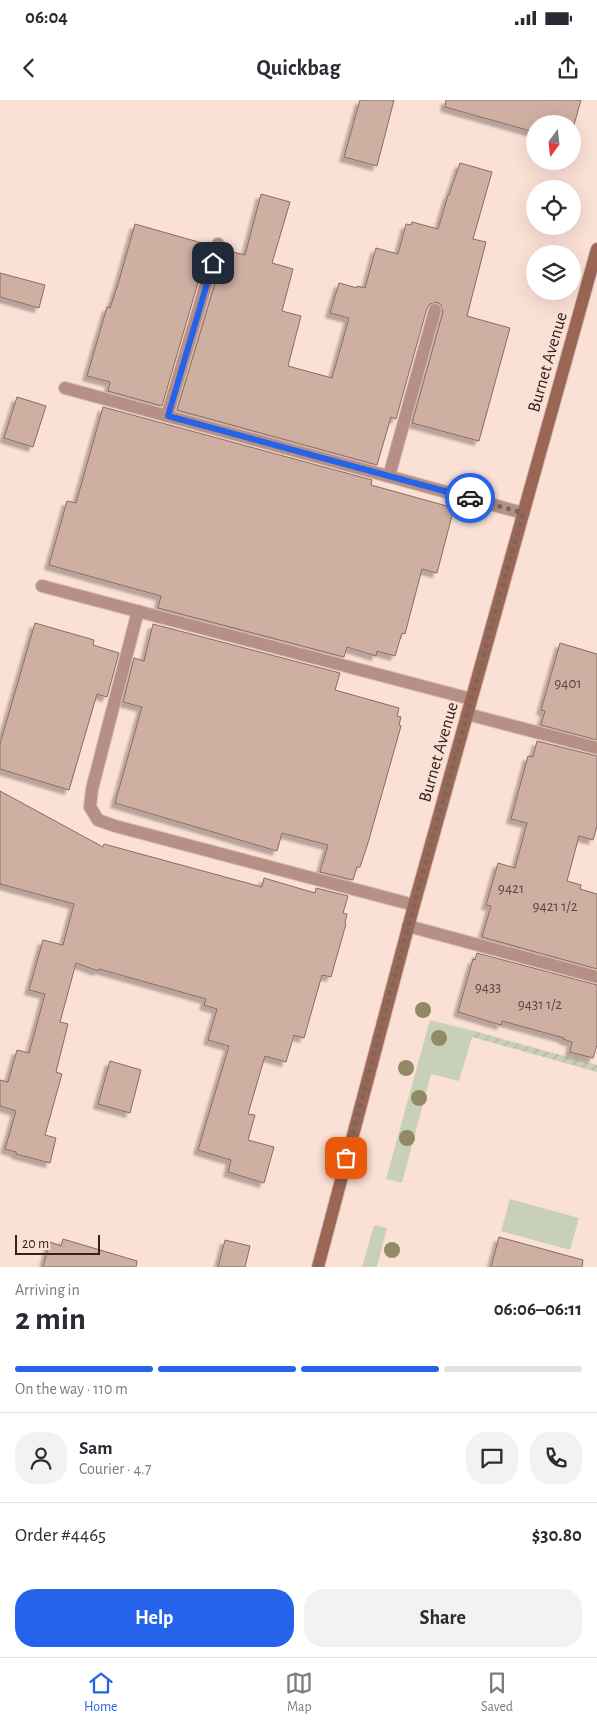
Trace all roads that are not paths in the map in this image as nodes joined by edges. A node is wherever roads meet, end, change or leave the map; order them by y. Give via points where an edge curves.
1 (218, 244) dead end
2 (597, 249) edge
3 (435, 310) dead end
4 (64, 388) dead end
5 (168, 416) junction
6 (389, 476) junction
7 (523, 513) junction
8 (42, 586) dead end
9 (138, 611) junction
10 (471, 699) junction
11 (467, 714) junction
12 (597, 748) edge
13 (414, 905) junction
14 (408, 926) junction
15 (597, 977) edge
16 (318, 1267) edge

1 - 5 lane
2 - 7 street, Burnet Avenue
3 - 6 lane
4 - 5 lane
5 - 6 lane
6 - 7 lane
7 - 10 street, Burnet Avenue
8 - 9 lane
9 - 10 lane
9 - 13 lane via 92,789 90,807 98,820
10 - 11 street, Burnet Avenue
11 - 12 lane
11 - 13 street, Burnet Avenue
13 - 14 street, Burnet Avenue
14 - 15 lane
14 - 16 street, Burnet Avenue

